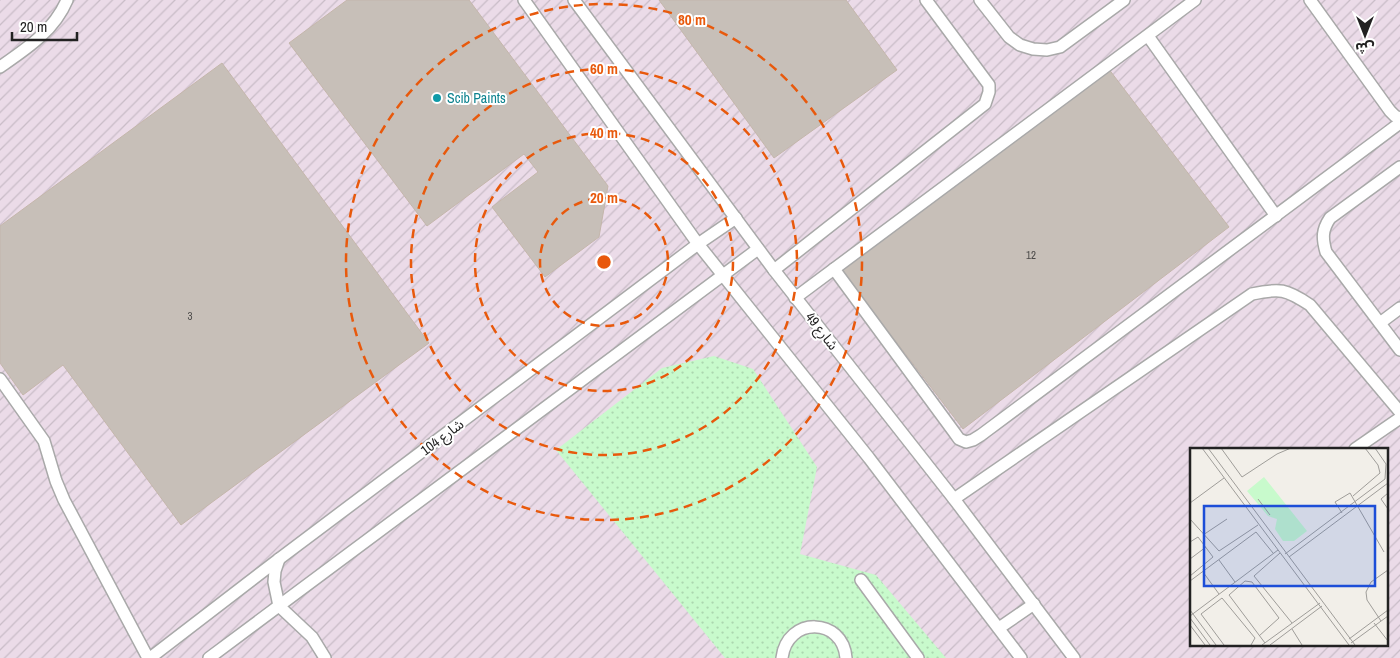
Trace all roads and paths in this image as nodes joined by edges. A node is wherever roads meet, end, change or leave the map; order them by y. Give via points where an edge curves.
1 (67, 0) edge
2 (524, 0) edge
3 (574, 0) edge
4 (926, 0) edge
5 (980, 0) edge
6 (1124, 0) edge
7 (1195, 0) edge
8 (1310, 0) edge
9 (1148, 36) junction
10 (0, 67) edge
11 (1400, 118) edge
12 (1400, 123) edge
13 (1400, 167) edge
14 (1276, 216) junction
15 (736, 218) junction
16 (698, 244) junction
17 (758, 249) junction
18 (834, 269) junction
19 (774, 270) junction
20 (723, 274) junction
21 (796, 298) junction
22 (1400, 308) edge
23 (1380, 323) junction
24 (1400, 350) edge
25 (0, 378) edge
26 (1400, 412) edge
27 (1400, 418) edge
28 (1356, 448) edge
29 (954, 498) junction
30 (279, 559) junction
31 (861, 580) dead end
32 (1034, 604) junction
33 (279, 606) junction
34 (999, 628) junction
35 (149, 658) edge
36 (209, 658) edge
37 (325, 658) edge
38 (782, 658) edge
39 (846, 658) edge
40 (918, 658) edge
41 (1021, 658) edge
42 (1074, 658) edge

1 - 10 lane via 37,41
2 - 16 lane
3 - 15 lane, شارع 49
4 - 19 lane via 989,84 985,104
5 - 6 lane via 1009,37 1033,49 1047,50 1060,47
7 - 9 lane
8 - 11 lane via 1390,111
9 - 14 lane
9 - 18 lane
12 - 14 lane
13 - 23 lane via 1330,218 1322,240 1326,252
14 - 18 lane via 981,435 966,442 959,439
15 - 16 lane, شارع 104
15 - 17 lane, شارع 49
16 - 20 lane
16 - 30 lane, شارع 104
17 - 19 lane, شارع 49
17 - 20 lane
18 - 21 lane
19 - 21 lane, شارع 49
20 - 33 lane
20 - 34 lane
21 - 29 lane, شارع 49
22 - 23 lane
23 - 24 lane
25 - 35 lane via 44,441 64,500
26 - 29 lane via 1310,305 1293,294 1272,290 1252,294
27 - 28 lane
29 - 32 lane, شارع 49
30 - 33 lane via 274,582
30 - 35 lane, شارع 104
31 - 40 lane
32 - 34 lane
32 - 42 lane, شارع 49
33 - 36 lane
33 - 37 lane via 312,637
34 - 41 lane
38 - 39 lane via 786,641 801,629 812,626 835,634 842,643

